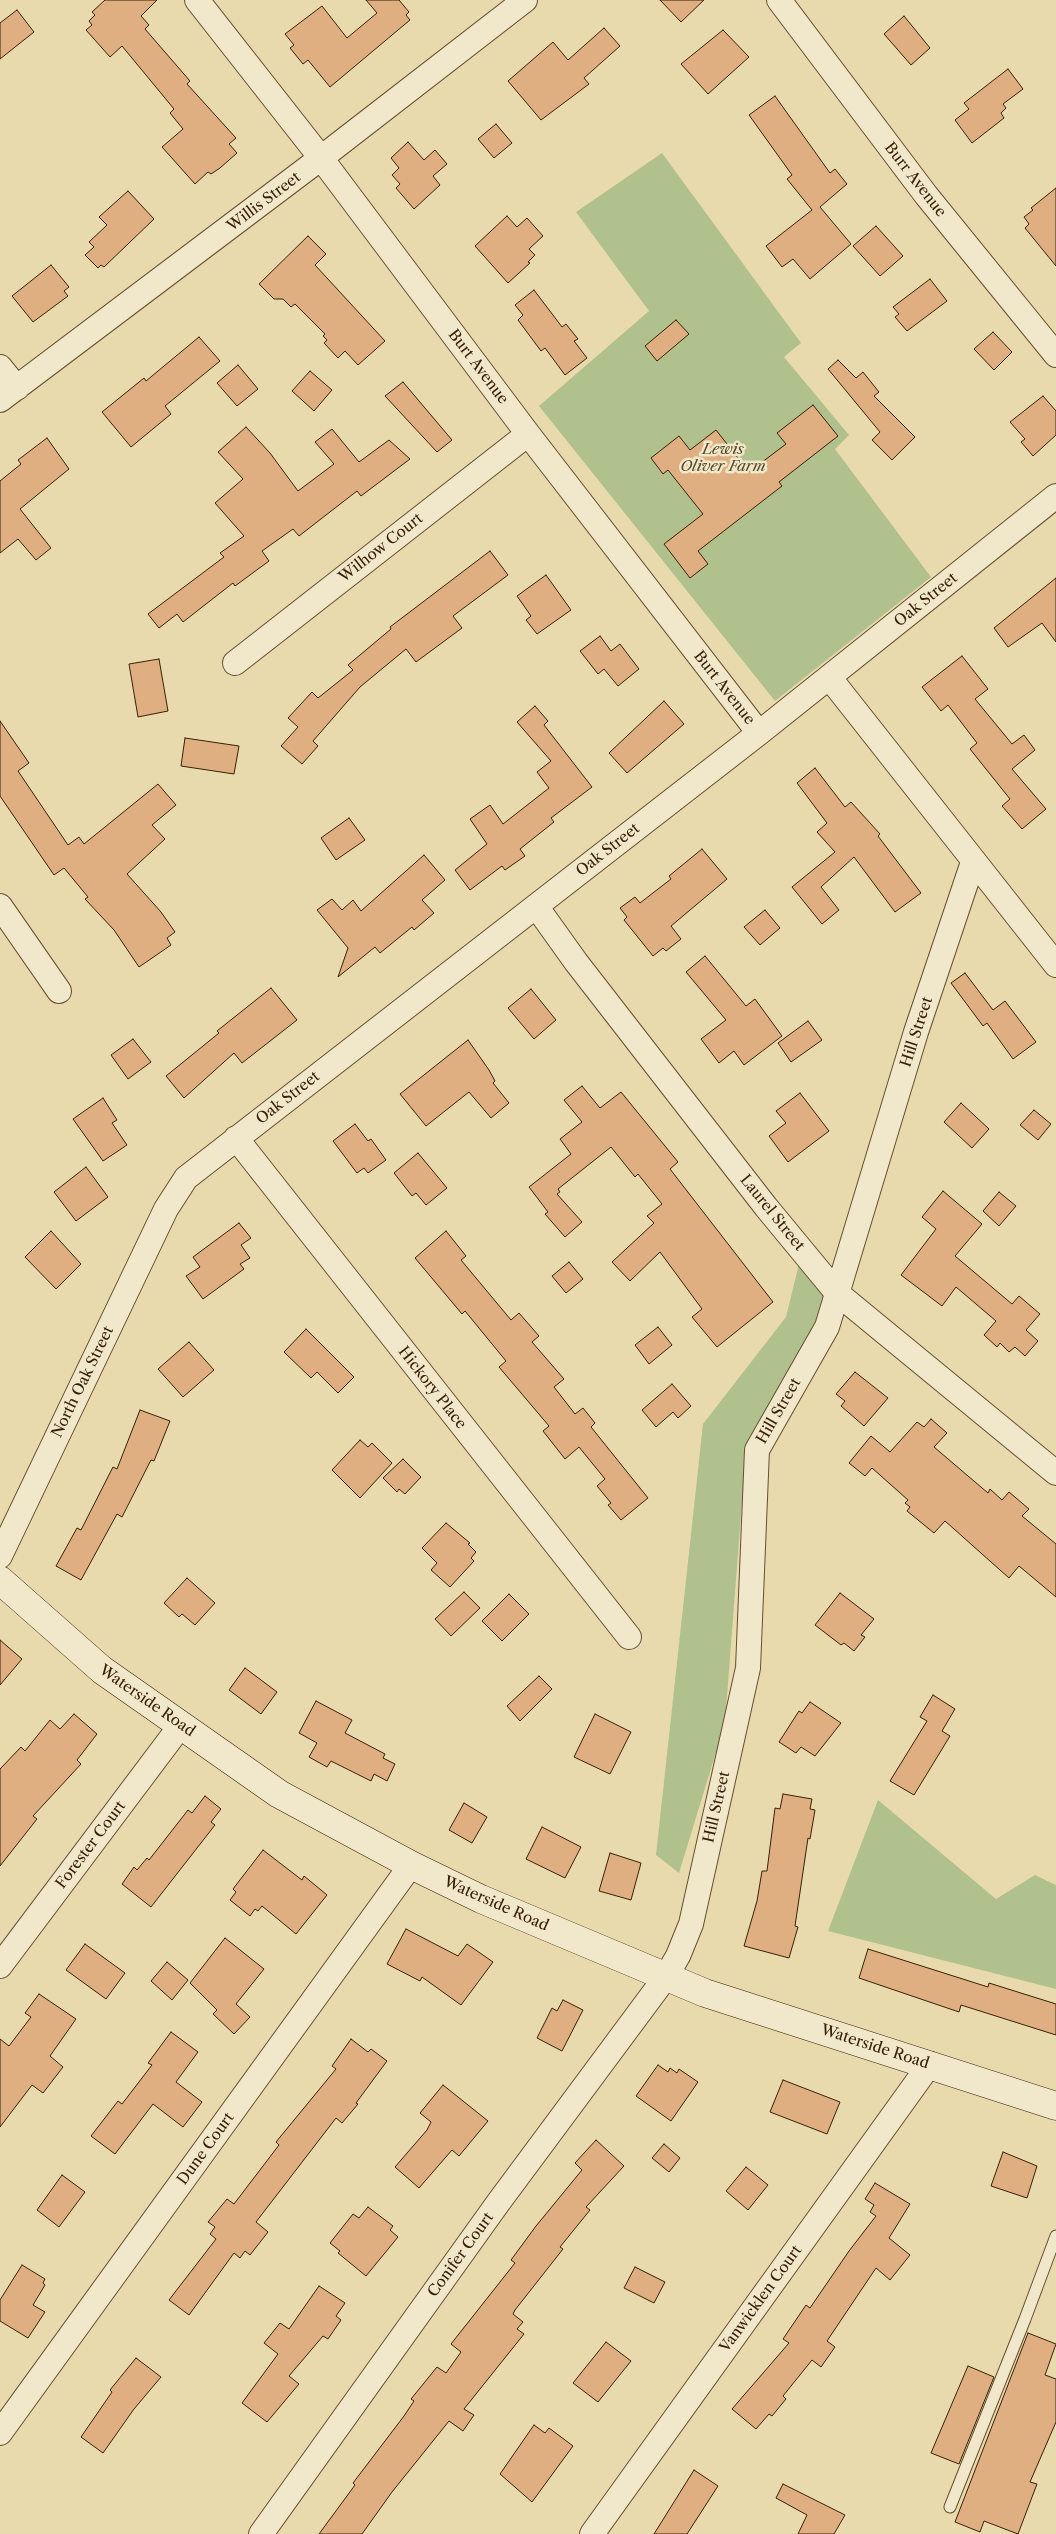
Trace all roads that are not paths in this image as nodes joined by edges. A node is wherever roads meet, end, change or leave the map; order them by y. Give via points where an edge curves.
1 (197, 0) edge
2 (525, 0) edge
3 (779, 0) edge
4 (321, 158) junction
5 (1056, 355) edge
6 (0, 367) edge
7 (8, 394) edge
8 (528, 434) junction
9 (1056, 496) edge
10 (235, 663) dead end
11 (829, 678) junction
12 (759, 733) junction
13 (973, 862) junction
14 (0, 906) edge
15 (536, 906) junction
16 (1056, 965) edge
17 (59, 991) dead end
18 (236, 1138) junction
19 (166, 1209) joint
20 (837, 1293) junction
21 (1056, 1473) edge
22 (0, 1556) edge
23 (0, 1580) edge
24 (629, 1637) dead end
25 (181, 1725) junction
26 (411, 1865) junction
27 (0, 1966) edge
28 (666, 1978) junction
29 (930, 2064) junction
30 (1056, 2106) edge
31 (1056, 2236) edge
32 (0, 2433) edge
33 (950, 2507) dead end
34 (261, 2534) edge
35 (592, 2534) edge

1 - 4 street, Burt Avenue
2 - 4 street, Willis Street
3 - 5 street, Burr Avenue via 926,195
4 - 7 street, Willis Street
4 - 8 street, Burt Avenue
6 - 7 street
8 - 10 street, Wilhow Court
8 - 12 street, Burt Avenue
9 - 11 street, Oak Street
11 - 12 street, Oak Street
11 - 13 street
12 - 15 street, Oak Street
13 - 16 street
13 - 20 street, Hill Street via 916,1032
14 - 17 street
15 - 18 street, Oak Street
15 - 20 street, Laurel Street via 760,1200
18 - 19 street, Oak Street via 186,1178
18 - 24 street, Hickory Place
19 - 22 street, North Oak Street
20 - 21 street, Laurel Street
20 - 28 street, Hill Street via 828,1327 757,1450 748,1668 691,1924
23 - 25 main road, Waterside Road via 102,1670
25 - 26 main road, Waterside Road via 279,1794
25 - 27 street, Forester Court
26 - 28 main road, Waterside Road via 481,1899
26 - 32 street, Dune Court
28 - 29 main road, Waterside Road
28 - 34 street, Conifer Court via 498,2203
29 - 30 main road, Waterside Road
29 - 35 street, Vanwicklen Court
31 - 33 lane

